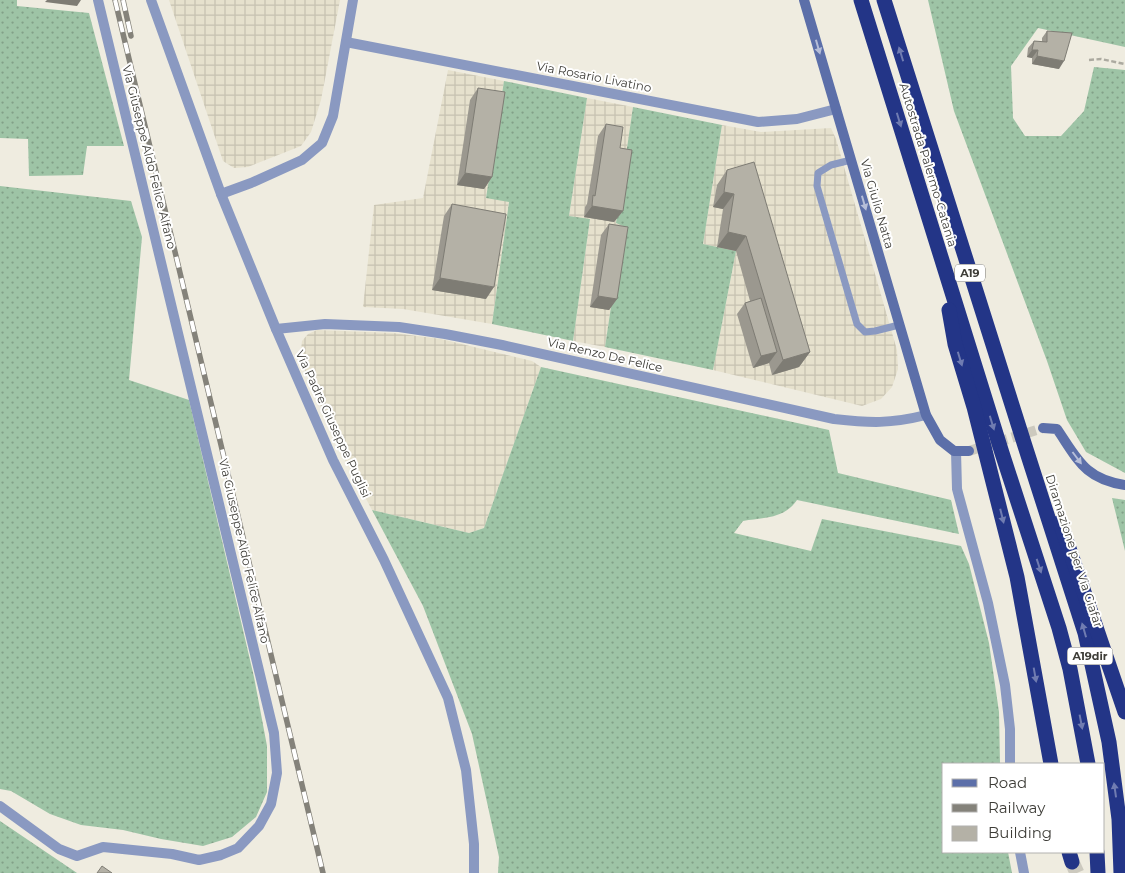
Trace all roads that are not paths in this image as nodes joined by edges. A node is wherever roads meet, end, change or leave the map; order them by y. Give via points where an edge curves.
1 (98, 0) edge
2 (151, 0) edge
3 (353, 0) edge
4 (804, 0) edge
5 (862, 0) edge
6 (884, 0) edge
7 (346, 42) junction
8 (915, 100) junction
9 (836, 109) junction
10 (851, 160) junction
11 (221, 194) junction
12 (936, 242) junction
13 (900, 324) junction
14 (276, 329) junction
15 (926, 414) junction
16 (1043, 428) tunnel mouth
17 (1024, 446) joint
18 (969, 450) tunnel mouth
19 (956, 451) junction
20 (1002, 453) joint
21 (1125, 485) edge
22 (1125, 712) edge
23 (1010, 763) edge
24 (1050, 763) edge
25 (1088, 763) edge
26 (0, 806) edge
27 (1020, 853) edge
28 (1097, 853) edge
29 (474, 873) edge
30 (1024, 873) edge
31 (1098, 873) edge
32 (1121, 873) edge

1 - 26 street, Via Giuseppe Aldo Felice Alfano via 272,724 276,773 271,804 259,826 238,848 198,860 103,847 78,856 59,849
2 - 11 street, Via Padre Giuseppe Puglisi
3 - 7 street
4 -> 9 street, Via Giulio Natta
5 -> 12 highway, Autostrada Palermo-Catania / A19
8 -> 6 highway, Autostrada Palermo-Catania / A19
7 - 9 street, Via Rosario Livatino via 758,122 797,119
7 - 11 street via 333,116 322,143 302,160
8 - 17 highway, Autostrada Palermo-Catania / A19
8 - 22 highway
9 - 10 street, Via Giulio Natta
10 -> 13 street, Via Giulio Natta
10 - 13 lane via 831,165 818,173 817,186 855,315 865,332
11 - 14 street, Via Padre Giuseppe Puglisi
12 -> 20 highway, Autostrada Palermo-Catania / A19
12 -> 24 highway via 955,344 1017,577
13 - 15 street, Via Giulio Natta
14 - 15 street, Via Renzo De Felice via 325,324 445,334 834,419 886,423
14 - 29 street, Via Padre Giuseppe Puglisi via 333,460 448,698 466,770
15 - 19 street, Via Giulio Natta via 940,440
16 -> 21 street via 1057,429 1090,474 1108,483
32 -> 17 highway, Diramazione per Via Giafar / A19dir via 1119,819 1108,742 1085,633
18 - 19 street
19 - 23 street via 957,489 988,603 1005,685
20 -> 25 highway, A19dir via 1068,661
27 - 30 street
28 - 31 highway

